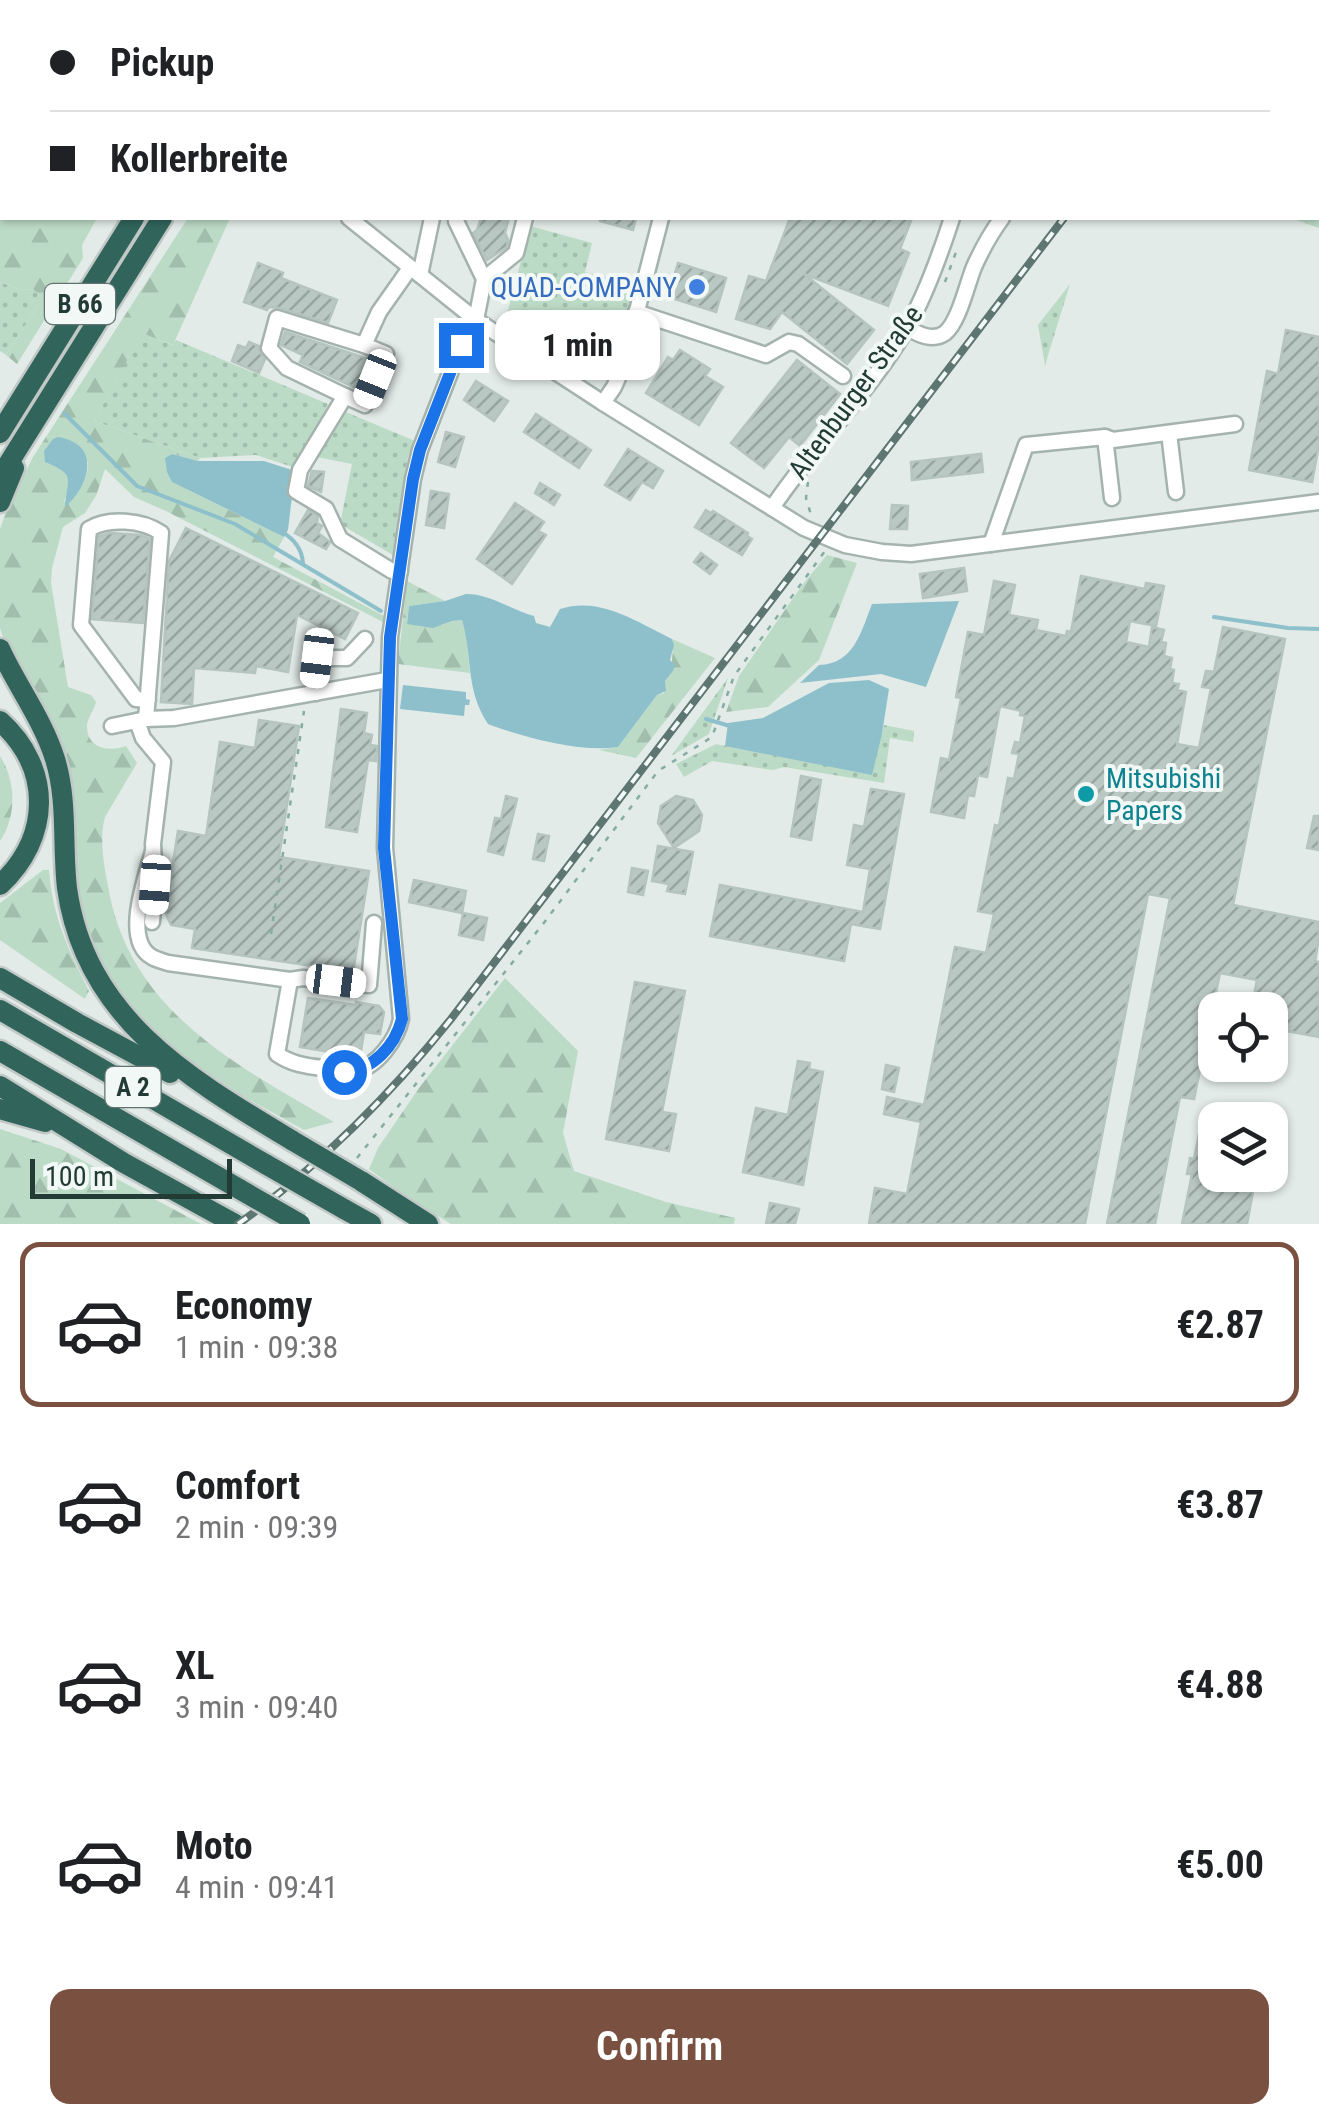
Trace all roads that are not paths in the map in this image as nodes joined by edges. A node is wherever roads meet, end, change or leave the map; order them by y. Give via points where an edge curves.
1 (133, 220) edge
2 (161, 220) edge
3 (351, 220) edge
4 (431, 220) edge
5 (456, 220) edge
6 (524, 220) edge
7 (660, 220) edge
8 (951, 220) edge
9 (1000, 220) edge
10 (415, 272) junction
11 (484, 279) junction
12 (636, 312) junction
13 (476, 320) junction
14 (907, 328) junction
15 (364, 344) junction
16 (843, 376) dead end
17 (62, 378) junction
18 (26, 390) junction
19 (345, 396) junction
20 (603, 403) junction
21 (0, 419) edge
22 (1236, 424) dead end
23 (0, 433) edge
24 (1169, 433) junction
25 (1104, 437) junction
26 (0, 477) edge
27 (1176, 492) dead end
28 (1112, 498) dead end
29 (0, 502) edge
30 (1319, 502) edge
31 (772, 508) junction
32 (996, 543) junction
33 (400, 572) junction
34 (366, 639) dead end
35 (0, 649) edge
36 (387, 680) junction
37 (311, 694) junction
38 (148, 700) junction
39 (142, 720) junction
40 (0, 721) edge
41 (112, 726) dead end
42 (153, 851) junction
43 (0, 886) edge
44 (152, 922) dead end
45 (374, 923) dead end
46 (395, 952) junction
47 (0, 978) edge
48 (290, 980) junction
49 (369, 985) junction
50 (0, 1010) edge
51 (0, 1051) edge
52 (0, 1086) edge
53 (218, 1096) junction
54 (0, 1108) edge
55 (88, 1140) junction
56 (235, 1224) edge
57 (300, 1224) edge
58 (371, 1224) edge
59 (428, 1224) edge

1 - 18 highway, B 66
2 - 17 highway, B 66
3 - 10 street
4 - 10 street
5 - 11 street
6 - 11 street via 516,253
7 - 12 street
8 - 14 street, Altenburger Straße
9 - 14 street via 946,332 934,337
10 - 13 street
10 - 15 street via 379,312
11 - 13 street
12 - 16 street via 766,354 798,344
12 - 20 street via 622,368
13 - 20 street
13 - 33 street via 420,450
14 - 31 street, Altenburger Straße
15 - 19 street via 386,354 365,405
15 - 19 street via 277,318 268,348 288,368
17 - 26 highway, B 66
17 - 29 highway
18 - 21 highway
18 - 23 highway, B 66
19 - 33 street via 300,470 296,490 326,509 346,545
20 - 31 street
22 - 24 street
24 - 25 street
24 - 27 street
25 - 28 street
25 - 32 street via 1026,444
30 - 32 street
31 - 32 street via 863,550 911,554
33 - 36 street
34 - 37 street via 347,658 317,658
35 - 53 highway via 55,758 68,891 96,974 144,1038
36 - 37 street
36 - 46 street via 384,848
37 - 39 street
38 - 38 street via 161,533 149,524 101,521 89,529 81,625 136,698
38 - 39 street
39 - 41 street
39 - 42 street via 143,738 163,762
40 - 43 highway via 32,762 39,798 26,854
42 - 44 street
42 - 48 street via 137,928 150,956
45 - 49 street
46 - 48 street via 398,1034 360,1071 289,1062 278,1054
46 - 49 street via 385,977
47 - 53 highway
48 - 49 street
50 - 58 highway, A 2, bridge
51 - 57 highway, A 2, bridge
52 - 55 highway
53 - 59 highway, bridge
54 - 55 highway
55 - 56 highway

